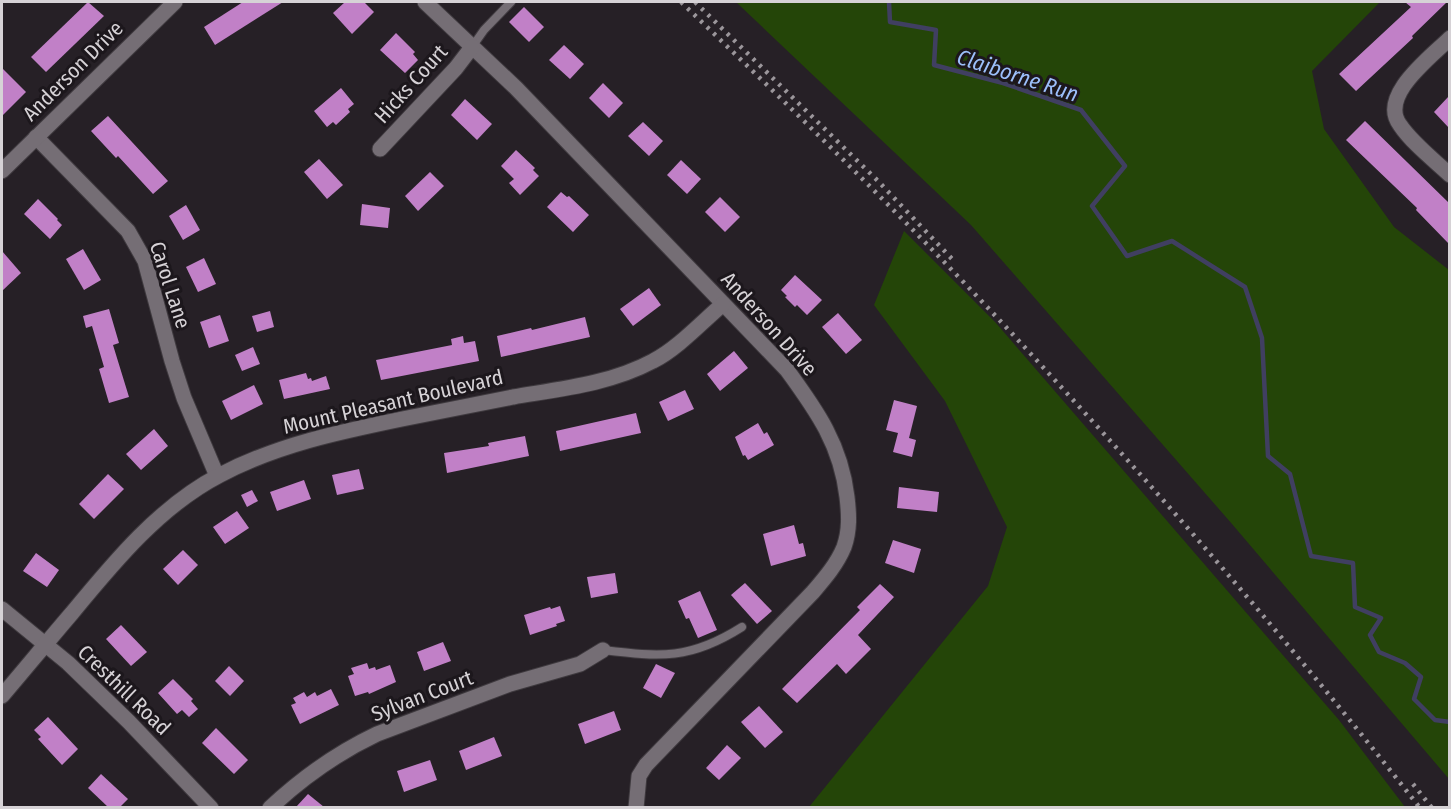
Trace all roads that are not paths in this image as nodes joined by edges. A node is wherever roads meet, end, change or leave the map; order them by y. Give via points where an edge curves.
1 (175, 2) edge
2 (425, 2) edge
3 (511, 2) edge
4 (1449, 38) edge
5 (472, 46) junction
6 (36, 137) junction
7 (381, 149) dead end
8 (2, 171) edge
9 (1449, 176) edge
10 (723, 304) junction
11 (217, 476) junction
12 (2, 609) edge
13 (742, 627) dead end
14 (46, 644) junction
15 (603, 650) joint
16 (2, 696) edge
17 (211, 807) edge
18 (270, 807) edge
19 (636, 807) edge

1 - 6 street, Anderson Drive
2 - 5 street, Anderson Drive
3 - 5 lane
4 - 9 street via 1404,84 1395,108 1400,125
5 - 7 street, Hicks Court
5 - 10 street, Anderson Drive
6 - 8 street, Anderson Drive
6 - 11 street, Carol Lane via 128,231 138,247 184,398
10 - 11 street, Mount Pleasant Boulevard via 656,360 628,373 326,435 282,448
10 - 19 street, Anderson Drive via 787,370 826,428 844,471 849,526 838,558 813,592 646,765 639,776
11 - 14 street, Mount Pleasant Boulevard via 136,540
12 - 14 street, Cresthill Road
13 - 15 lane via 724,639 692,651 655,656
14 - 16 street, Mount Pleasant Boulevard
14 - 17 street, Cresthill Road
15 - 18 street, Sylvan Court via 580,664 510,684 378,734 326,761

